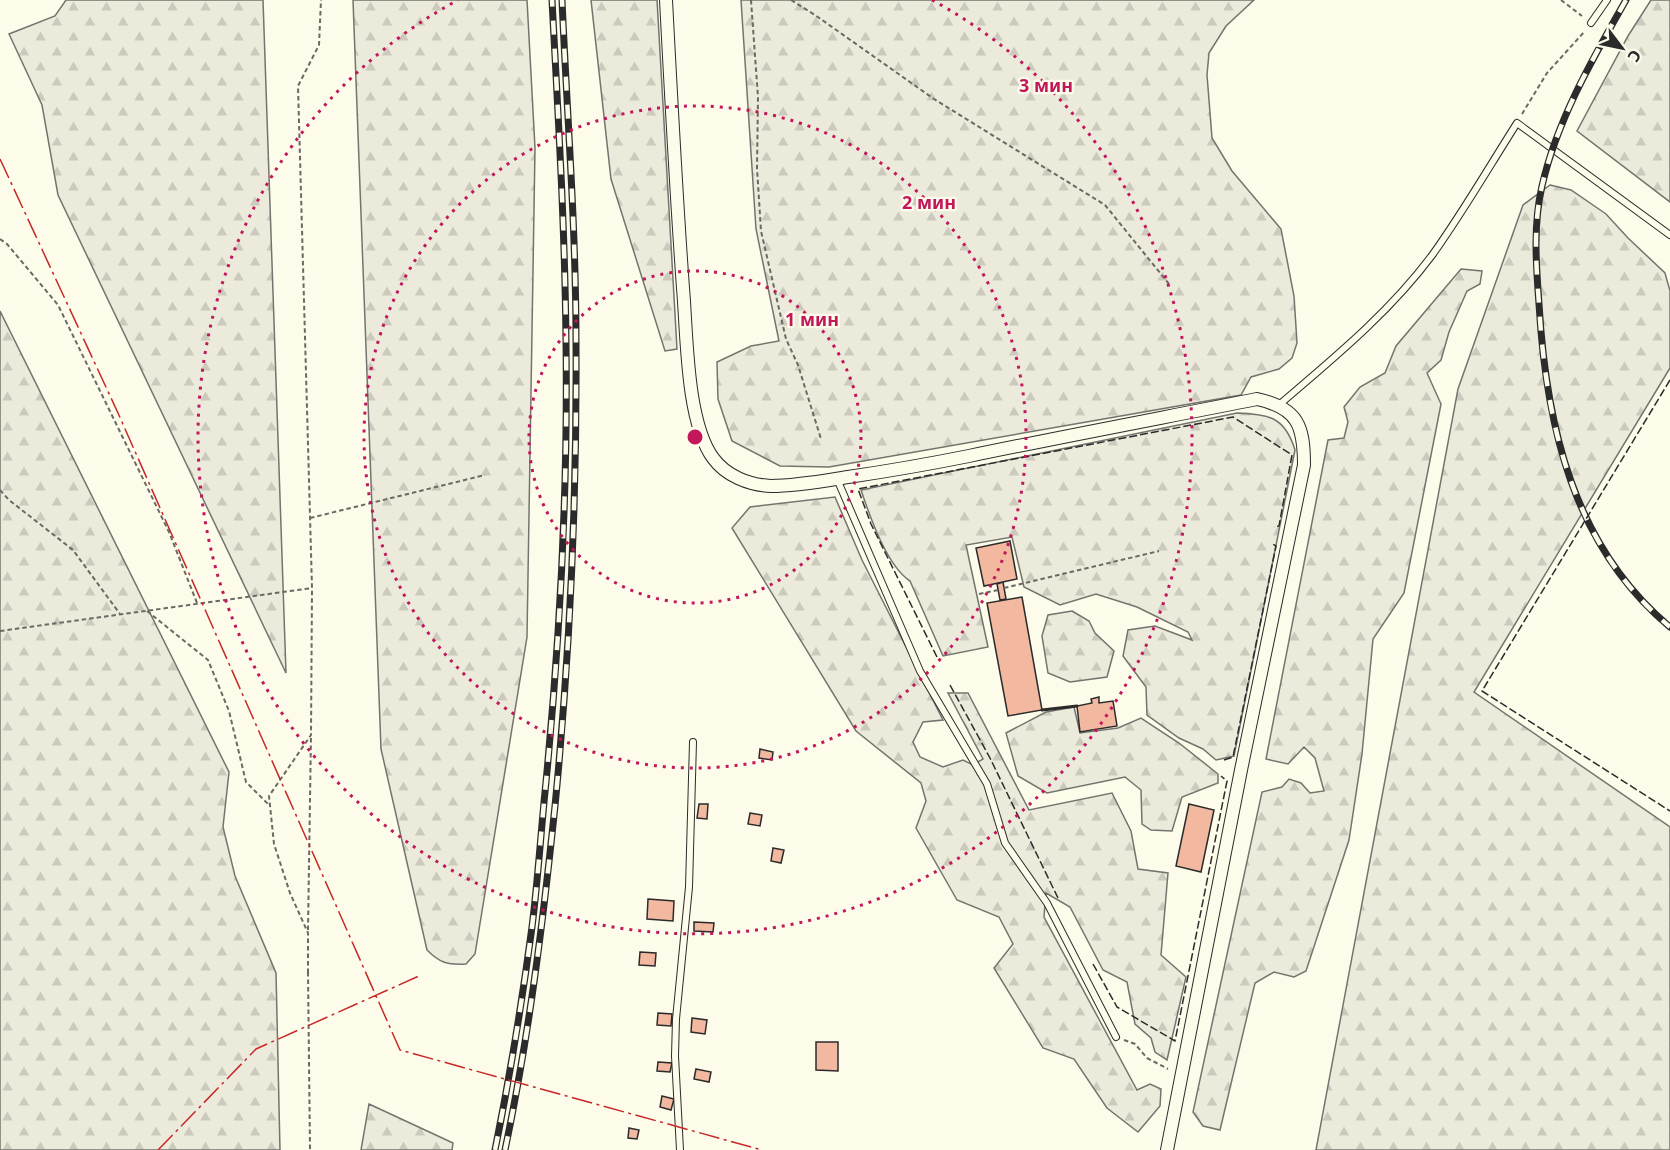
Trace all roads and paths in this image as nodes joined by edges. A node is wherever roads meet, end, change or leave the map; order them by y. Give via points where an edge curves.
1 (321, 0) edge
2 (666, 0) edge
3 (752, 0) edge
4 (791, 0) edge
5 (1561, 0) edge
6 (1608, 0) edge
7 (1591, 23) junction
8 (1517, 123) junction
9 (1670, 234) edge
10 (0, 239) edge
11 (1169, 284) dead end
12 (1280, 404) junction
13 (821, 440) dead end
14 (485, 475) dead end
15 (837, 479) junction
16 (0, 490) edge
17 (310, 518) junction
18 (1160, 551) dead end
19 (312, 588) junction
20 (1004, 588) dead end
21 (998, 590) dead end
22 (980, 594) dead end
23 (197, 603) junction
24 (147, 610) junction
25 (120, 614) junction
26 (0, 631) edge
27 (311, 735) junction
28 (693, 742) dead end
29 (270, 806) junction
30 (308, 973) junction
31 (1116, 1037) joint
32 (1181, 1073) junction
33 (310, 1150) edge
34 (680, 1150) edge
35 (1167, 1150) edge

1 - 17 path via 319,45 298,86
2 - 15 street via 687,337 700,434 718,464 745,481 771,486
3 - 13 path via 761,231 786,339
4 - 11 path via 934,99 1105,204
5 - 7 path
6 - 7 lane
7 - 8 path via 1547,73
8 - 9 lane
8 - 12 lane via 1458,217 1414,277 1350,343
10 - 23 path via 58,305 169,532
12 - 15 street via 1257,399
12 - 32 street via 1302,432 1304,465
14 - 17 path
15 - 31 lane via 920,671 987,784 1005,843 1047,903
16 - 25 path via 73,550
17 - 19 path
18 - 20 path
19 - 23 path
19 - 27 path
21 - 22 path
23 - 24 path
24 - 25 path
24 - 29 path via 208,660 229,711 246,782
25 - 26 path
27 - 29 path via 269,796
27 - 30 path
28 - 34 lane via 689,887 676,1019
29 - 30 path via 274,844 308,933
30 - 33 path
31 - 32 path via 1135,1044 1147,1059
32 - 35 street

